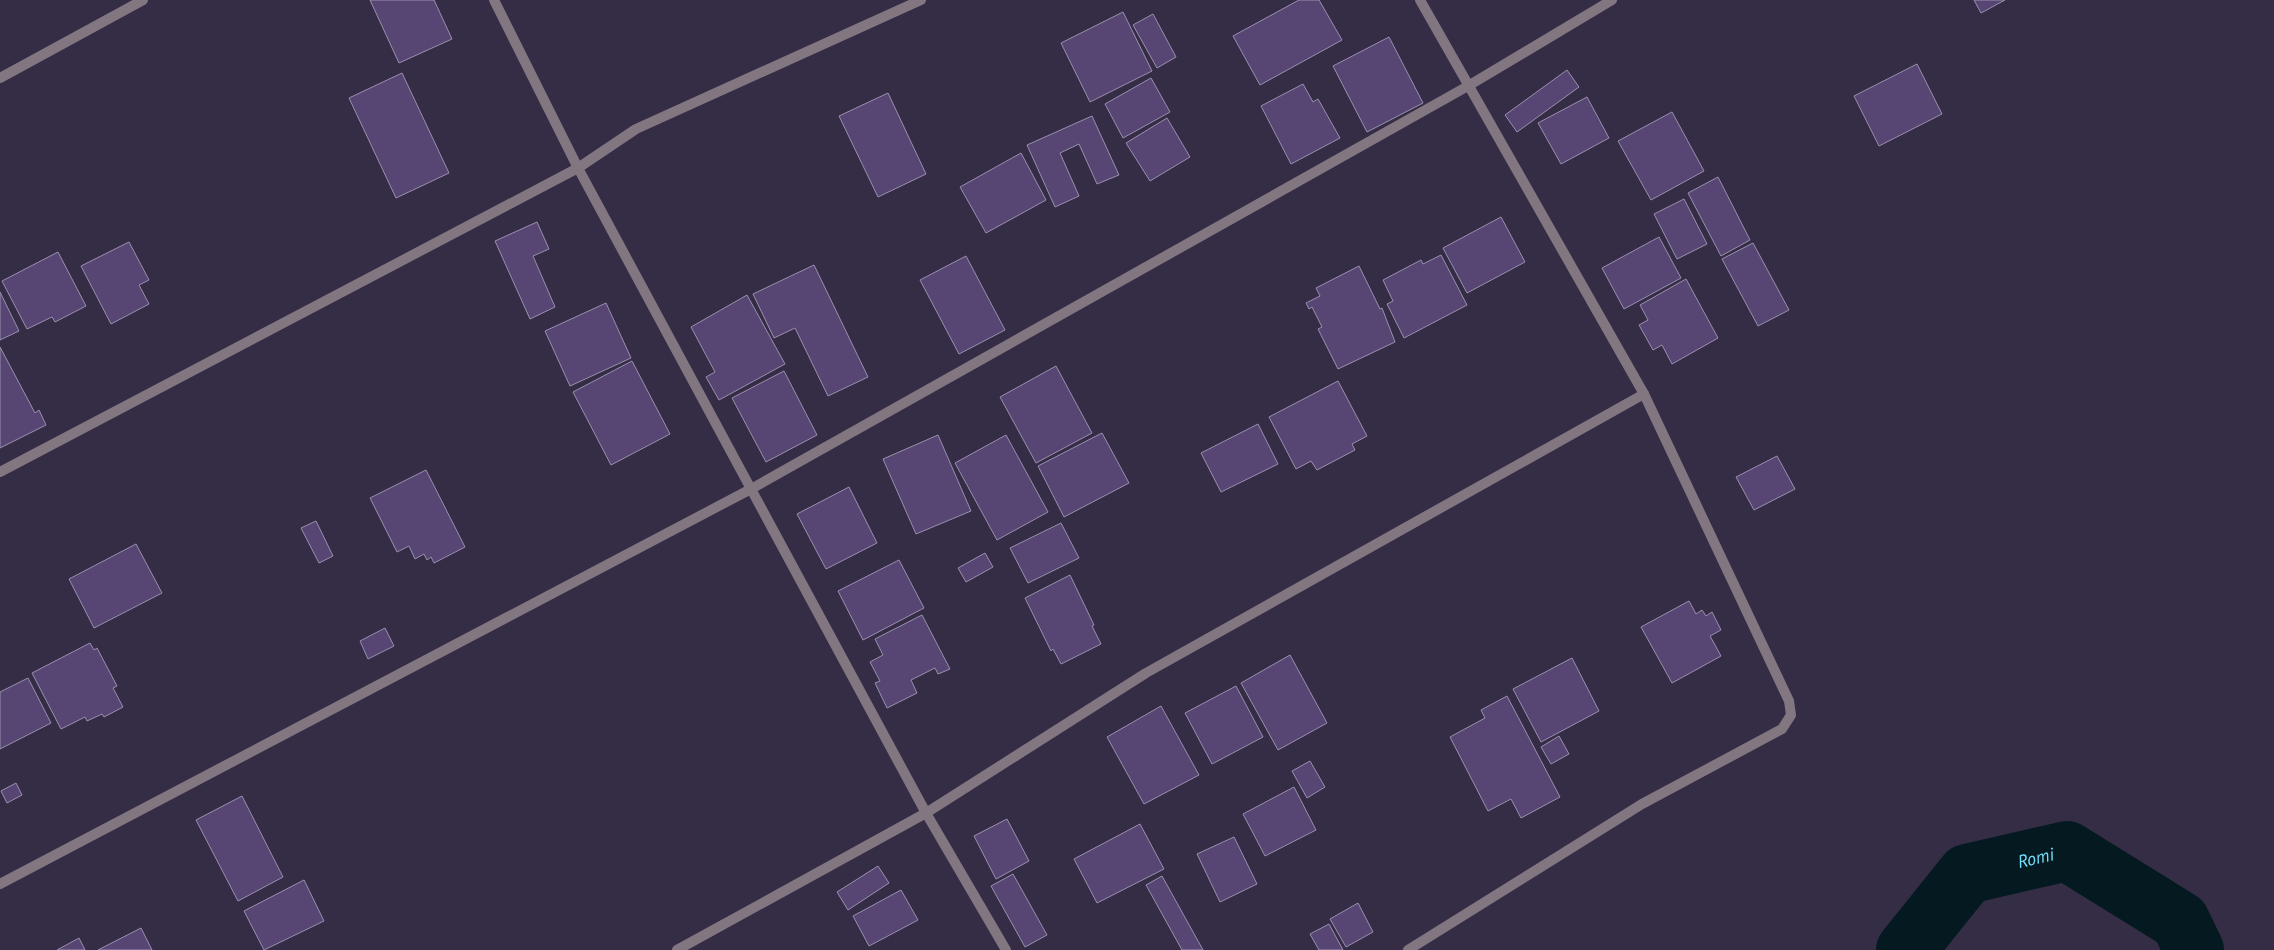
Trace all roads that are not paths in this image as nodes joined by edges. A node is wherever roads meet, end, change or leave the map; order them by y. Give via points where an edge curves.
1 (143, 0) edge
2 (494, 0) edge
3 (922, 0) edge
4 (1420, 0) edge
5 (1612, 0) edge
6 (0, 78) edge
7 (1468, 86) junction
8 (578, 168) junction
9 (1644, 394) junction
10 (0, 472) edge
11 (751, 489) junction
12 (926, 813) junction
13 (0, 884) edge
14 (677, 950) edge
15 (1006, 950) edge
16 (1408, 950) edge

1 - 6 street
2 - 8 street
3 - 8 street via 636,129
4 - 7 street
5 - 7 street
7 - 9 street
7 - 11 street
8 - 10 street
8 - 11 street
9 - 12 street via 1146,673
9 - 16 street via 1789,701 1791,714 1782,728 1642,804
11 - 12 street
11 - 13 street
12 - 14 street
12 - 15 street

